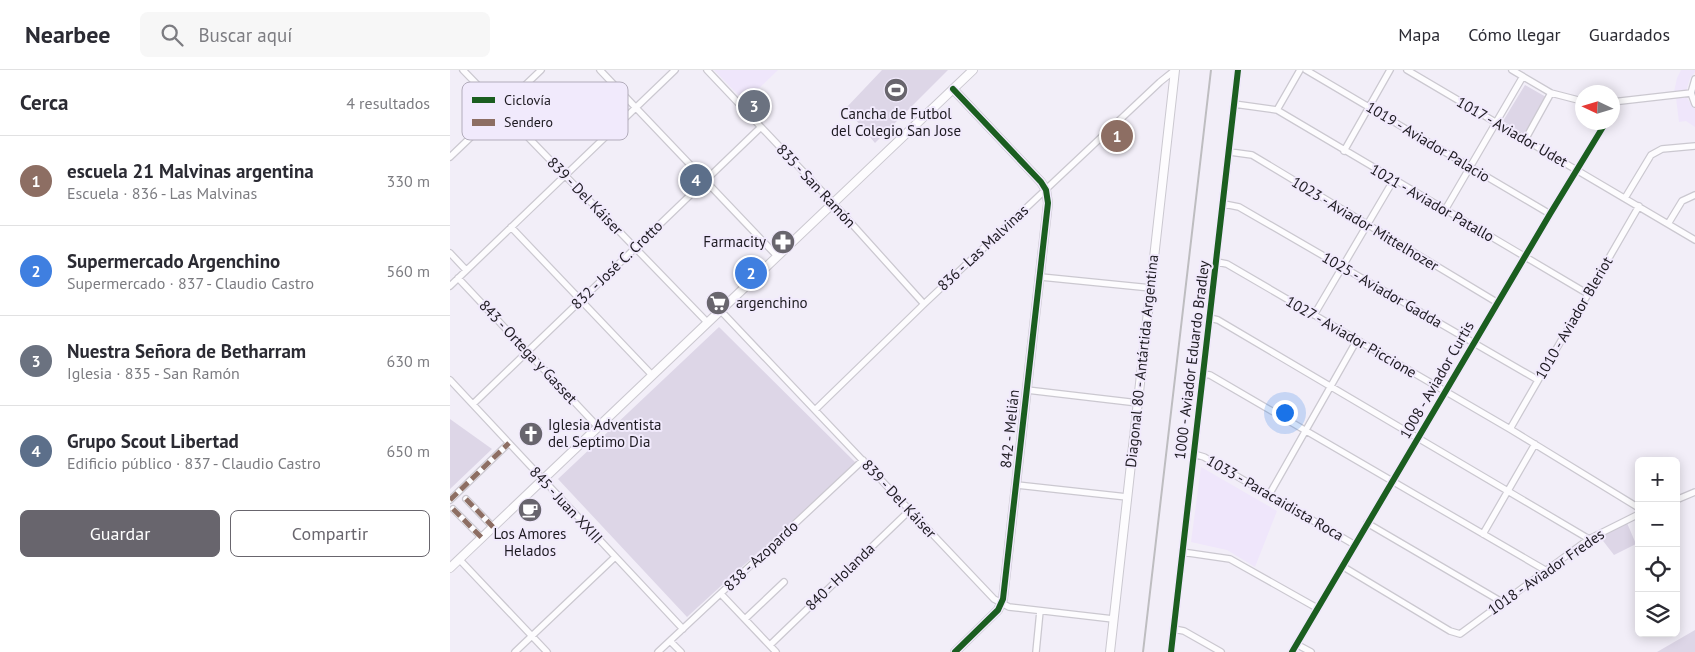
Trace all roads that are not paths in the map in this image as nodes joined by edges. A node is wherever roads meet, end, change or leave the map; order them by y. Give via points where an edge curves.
1 (463, 70) edge
2 (542, 70) edge
3 (600, 70) edge
4 (675, 70) edge
5 (707, 70) edge
6 (973, 70) edge
7 (1175, 70) edge
8 (1238, 70) edge
9 (1300, 70) edge
10 (1306, 70) edge
11 (1390, 70) edge
12 (1408, 70) edge
13 (1512, 70) edge
14 (1522, 78) junction
15 (1695, 79) edge
16 (474, 82) edge
17 (529, 82) edge
18 (611, 82) edge
19 (954, 89) junction
20 (1551, 93) junction
21 (1691, 93) junction
22 (1575, 99) edge
23 (628, 100) edge
24 (1620, 101) edge
25 (1234, 104) junction
26 (1695, 104) edge
27 (1369, 107) junction
28 (636, 108) junction
29 (1276, 110) junction
30 (628, 116) edge
31 (1496, 123) junction
32 (761, 128) junction
33 (1601, 130) edge
34 (468, 140) edge
35 (531, 140) edge
36 (603, 140) edge
37 (1525, 140) junction
38 (1695, 146) edge
39 (1344, 151) junction
40 (1230, 152) junction
41 (450, 157) edge
42 (1471, 167) junction
43 (1577, 170) junction
44 (566, 175) junction
45 (705, 180) junction
46 (1394, 180) junction
47 (1046, 190) junction
48 (1695, 196) edge
49 (1625, 198) junction
50 (833, 203) junction
51 (1224, 204) junction
52 (1639, 206) junction
53 (1445, 210) junction
54 (1550, 214) junction
55 (1668, 224) junction
56 (1367, 225) junction
57 (511, 227) junction
58 (1695, 240) edge
59 (636, 248) junction
60 (450, 253) edge
61 (777, 256) junction
62 (1525, 257) junction
63 (1217, 262) junction
64 (1342, 267) junction
65 (466, 270) junction
66 (1041, 276) junction
67 (458, 278) junction
68 (450, 286) edge
69 (1151, 288) junction
70 (1588, 294) junction
71 (581, 299) junction
72 (1498, 303) junction
73 (924, 304) junction
74 (720, 310) junction
75 (1314, 315) junction
76 (1210, 318) junction
77 (707, 322) junction
78 (1357, 340) junction
79 (1473, 344) junction
80 (527, 352) junction
81 (1203, 374) junction
82 (652, 375) junction
83 (450, 380) edge
84 (1538, 380) junction
85 (1331, 385) junction
86 (1027, 390) junction
87 (1446, 392) junction
88 (1138, 403) junction
89 (472, 404) junction
90 (816, 409) junction
91 (598, 427) junction
92 (1510, 429) junction
93 (1304, 430) junction
94 (1419, 437) junction
95 (508, 443) junction
96 (1535, 444) junction
97 (1194, 454) junction
98 (863, 460) junction
99 (543, 480) junction
100 (1392, 481) junction
101 (1017, 485) junction
102 (1509, 490) junction
103 (1695, 492) edge
104 (1268, 495) junction
105 (1127, 497) junction
106 (1680, 498) edge
107 (466, 499) dead end
108 (450, 500) edge
109 (1635, 506) edge
110 (453, 509) dead end
111 (910, 510) junction
112 (1635, 516) edge
113 (1368, 523) junction
114 (493, 527) junction
115 (1483, 534) junction
116 (482, 538) junction
117 (1589, 539) junction
118 (1355, 545) junction
119 (1182, 552) junction
120 (615, 557) junction
121 (460, 559) junction
122 (1342, 566) junction
123 (450, 568) edge
124 (1544, 570) junction
125 (784, 582) dead end
126 (721, 594) junction
127 (1502, 602) junction
128 (1002, 604) junction
129 (1317, 608) junction
130 (1040, 611) junction
131 (745, 619) junction
132 (1113, 619) junction
133 (683, 629) junction
134 (1174, 629) junction
135 (531, 636) junction
136 (670, 641) junction
137 (770, 644) junction
138 (1296, 644) junction
139 (515, 652) edge
140 (546, 652) edge
141 (658, 652) edge
142 (681, 652) edge
143 (776, 652) edge
144 (955, 652) edge
145 (1036, 652) edge
146 (1110, 652) edge
147 (1171, 652) edge
148 (1221, 652) edge
149 (1292, 652) edge
150 (1311, 652) edge

1 - 16 street, 839 - Del Káiser
2 - 17 street
3 - 18 street
4 - 28 street
5 - 32 street, 835 - San Ramón
6 - 19 main road
7 - 47 street, 836 - Las Malvinas
7 - 69 main road, Diagonal 80 - Antártida Argentina
8 - 25 street, 1000 - Aviador Eduardo Bradley
9 - 29 street
10 - 27 street, 1019 - Aviador Palacio
11 - 27 street
12 - 31 street, 1017 - Aviador Udet
13 - 14 street
14 - 20 street
14 - 31 street
15 - 21 street
19 - 47 main road
19 - 50 main road
20 - 22 street
20 - 37 street
21 - 24 street
21 - 26 street
23 - 28 street
25 - 29 street
25 - 40 street, 1000 - Aviador Eduardo Bradley
27 - 39 street
27 - 42 street, 1019 - Aviador Palacio
28 - 30 street
28 - 45 street
29 - 39 street, 1021 - Aviador Patallo
31 - 37 street, 1017 - Aviador Udet
31 - 42 street
32 - 45 street, 832 - José C. Crotto
32 - 50 street, 835 - San Ramón
33 - 43 street, 1008 - Aviador Curtis
34 - 41 street
35 - 44 street, 839 - Del Káiser
36 - 44 street
37 - 43 street, 1017 - Aviador Udet
38 - 49 street via 1662,149 1651,155
39 - 46 street, 1021 - Aviador Patallo
40 - 51 street, 1000 - Aviador Eduardo Bradley
40 - 56 street, 1023 - Aviador Mittelhozer via 1252,156
42 - 53 street
42 - 54 street, 1019 - Aviador Palacio
43 - 49 street, 1017 - Aviador Udet
43 - 54 street, 1008 - Aviador Curtis
44 - 57 street
44 - 59 street, 839 - Del Káiser
45 - 59 street, 832 - José C. Crotto
45 - 61 street
46 - 53 street, 1021 - Aviador Patallo
46 - 56 street
47 - 66 main road, 842 - Melián via 1048,203
47 - 73 street, 836 - Las Malvinas
48 - 55 street via 1682,201
49 - 52 street, 1017 - Aviador Udet
50 - 61 main road
50 - 73 street, 835 - San Ramón
51 - 63 street, 1000 - Aviador Eduardo Bradley
51 - 64 street, 1025 - Aviador Gadda via 1239,207
52 - 55 street, 1017 - Aviador Udet
52 - 70 street, 1010 - Aviador Bleriot
53 - 62 street, 1021 - Aviador Patallo
54 - 62 street, 1008 - Aviador Curtis
55 - 58 street, 1017 - Aviador Udet
56 - 64 street
56 - 72 street, 1023 - Aviador Mittelhozer
57 - 65 street
57 - 71 street
59 - 71 street, 832 - José C. Crotto
59 - 77 street, 839 - Del Káiser
60 - 65 street
61 - 74 main road
62 - 70 street, 1021 - Aviador Patallo
62 - 72 street, 1008 - Aviador Curtis
63 - 75 street, 1027 - Aviador Piccione via 1228,264
63 - 76 street, 1000 - Aviador Eduardo Bradley
64 - 75 street
64 - 79 street, 1025 - Aviador Gadda
65 - 67 street
66 - 69 street
66 - 86 main road, 842 - Melián
67 - 68 street
67 - 80 street, 843 - Ortega y Gasset
69 - 88 main road, Diagonal 80 - Antártida Argentina
70 - 84 street, 1010 - Aviador Bleriot
71 - 80 street, 832 - José C. Crotto
71 - 82 street
72 - 79 street, 1008 - Aviador Curtis
73 - 90 street, 836 - Las Malvinas
74 - 77 main road
74 - 90 street, 839 - Del Káiser
75 - 78 street, 1027 - Aviador Piccione
76 - 81 street, 1000 - Aviador Eduardo Bradley
76 - 85 street
77 - 82 main road
78 - 85 street
78 - 87 street, 1027 - Aviador Piccione
79 - 84 street, 1025 - Aviador Gadda
79 - 87 street, 1008 - Aviador Curtis
80 - 89 street, 832 - José C. Crotto
80 - 91 street, 843 - Ortega y Gasset
81 - 93 street via 1210,375
81 - 97 street, 1000 - Aviador Eduardo Bradley
82 - 91 main road
83 - 89 street, 845 - Juan XXIII
84 - 92 street, 1010 - Aviador Bleriot
85 - 93 street
85 - 94 street
86 - 88 street
86 - 101 main road, 842 - Melián
87 - 92 street, 1027 - Aviador Piccione
87 - 94 street, 1008 - Aviador Curtis
88 - 105 main road, Diagonal 80 - Antártida Argentina
89 - 95 street, 845 - Juan XXIII
90 - 98 street, 839 - Del Káiser
91 - 99 main road
92 - 96 street, 1027 - Aviador Piccione
93 - 100 street
93 - 104 street
94 - 100 street, 1008 - Aviador Curtis
94 - 102 street
95 - 99 street, 845 - Juan XXIII
95 - 108 street
96 - 102 street
96 - 109 street, 1027 - Aviador Piccione
97 - 104 street, 1033 - Paracaidista Roca
97 - 119 street, 1000 - Aviador Eduardo Bradley
98 - 111 street, 839 - Del Káiser
98 - 126 street, 838 - Azopardo
99 - 114 main road
99 - 120 street, 845 - Juan XXIII
100 - 113 street, 1008 - Aviador Curtis
100 - 115 street
101 - 105 street
101 - 128 main road, 842 - Melián
102 - 115 street
102 - 117 street
103 - 106 street
104 - 118 street, 1033 - Paracaidista Roca
105 - 132 main road, Diagonal 80 - Antártida Argentina
107 - 114 street
110 - 116 street
111 - 128 street, 839 - Del Káiser
111 - 137 street, 840 - Holanda
112 - 117 street, 1018 - Aviador Fredes
113 - 118 street, 1008 - Aviador Curtis
113 - 127 street, 1033 - Paracaidista Roca
114 - 116 main road
115 - 124 street
116 - 121 main road
117 - 124 street, 1018 - Aviador Fredes
118 - 122 street, 1008 - Aviador Curtis
119 - 129 street via 1230,559
119 - 134 street, 1000 - Aviador Eduardo Bradley
120 - 133 street, 845 - Juan XXIII
120 - 135 street
121 - 123 main road
121 - 135 street
122 - 127 street, 1018 - Aviador Fredes via 1456,634
122 - 129 street, 1008 - Aviador Curtis
124 - 127 street, 1018 - Aviador Fredes
125 - 131 street
126 - 131 street
126 - 133 street, 838 - Azopardo
128 - 130 street
128 - 144 main road
129 - 138 street, 1008 - Aviador Curtis
130 - 132 street
130 - 145 street
131 - 137 street
132 - 146 main road, Diagonal 80 - Antártida Argentina
133 - 136 street, 838 - Azopardo
134 - 147 street, 1000 - Aviador Eduardo Bradley
134 - 148 street via 1184,631
135 - 139 street
135 - 140 street
136 - 141 street, 838 - Azopardo
136 - 142 street
137 - 143 street
138 - 149 street, 1008 - Aviador Curtis
138 - 150 street

